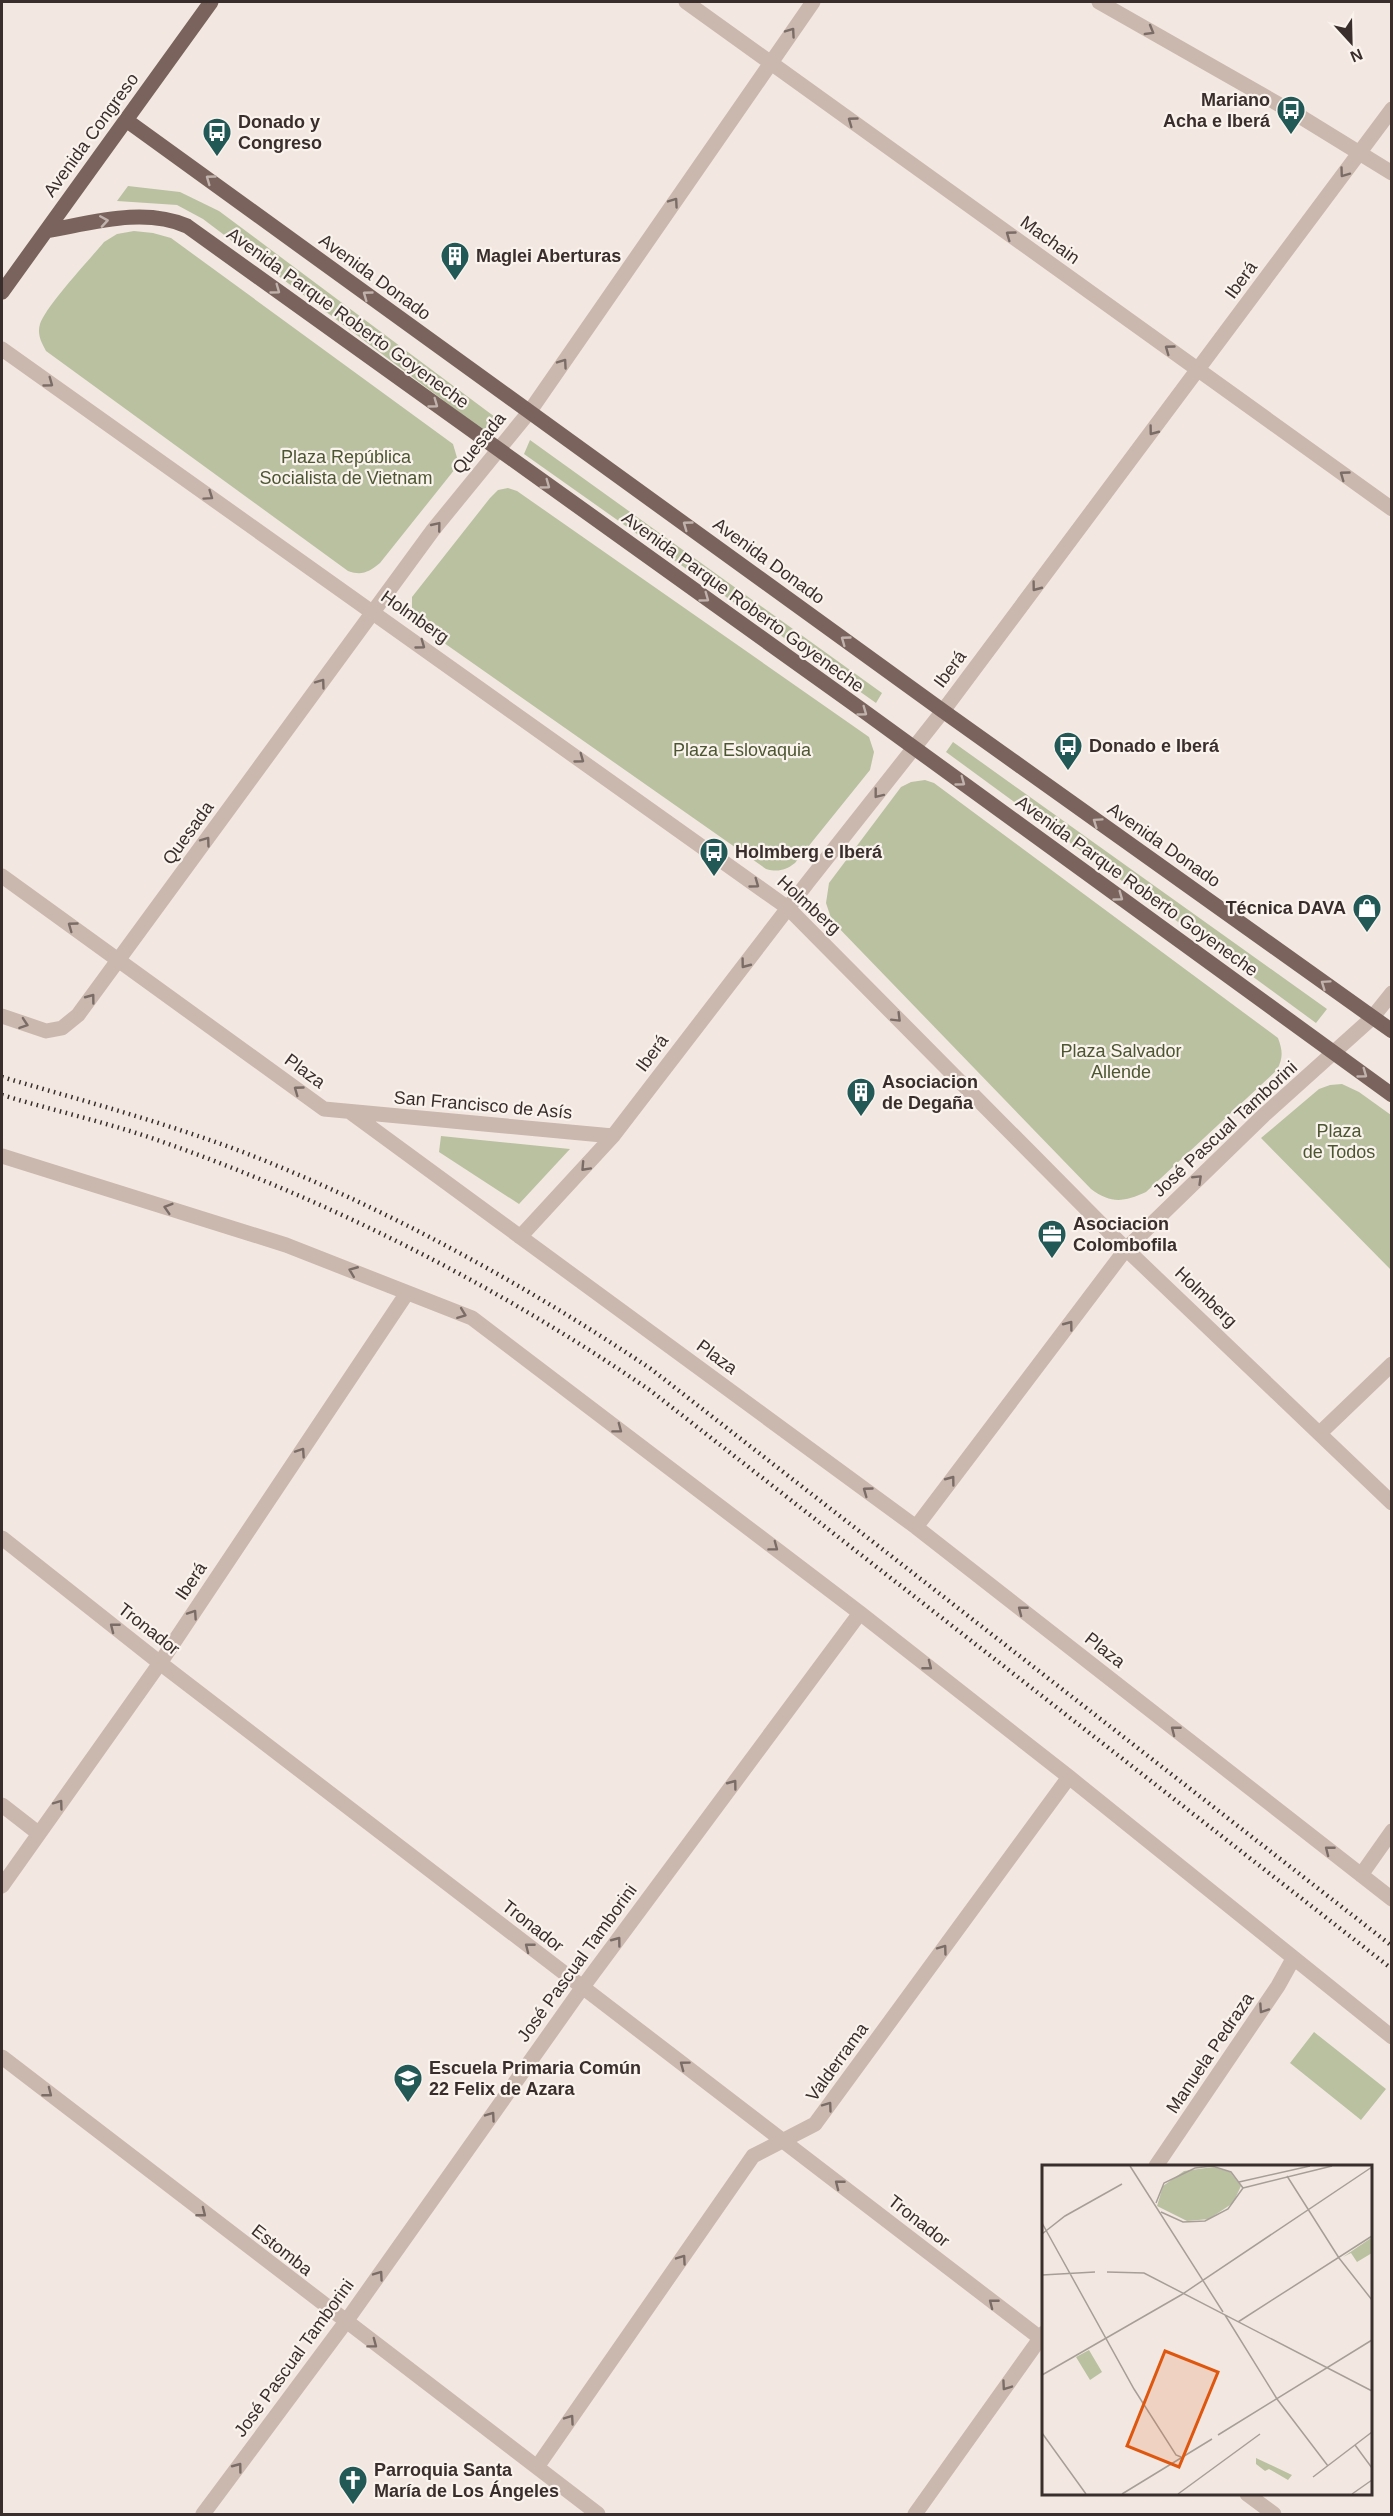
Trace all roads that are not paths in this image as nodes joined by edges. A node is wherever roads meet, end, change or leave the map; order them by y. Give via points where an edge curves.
1 (211, 2) edge
2 (686, 2) edge
3 (813, 2) edge
4 (1099, 2) edge
5 (770, 63) junction
6 (1392, 109) edge
7 (126, 120) junction
8 (1359, 154) junction
9 (1392, 173) edge
10 (46, 231) junction
11 (2, 292) edge
12 (2, 349) edge
13 (1199, 371) junction
14 (530, 411) junction
15 (498, 451) junction
16 (1392, 509) edge
17 (374, 612) junction
18 (943, 711) junction
19 (914, 748) junction
20 (2, 876) edge
21 (788, 908) junction
22 (119, 960) junction
23 (1392, 993) edge
24 (2, 1016) edge
25 (1372, 1017) junction
26 (1392, 1032) edge
27 (1335, 1054) junction
28 (1392, 1095) edge
29 (350, 1112) junction
30 (613, 1137) junction
31 (2, 1156) edge
32 (520, 1237) junction
33 (1126, 1249) junction
34 (407, 1293) junction
35 (1392, 1364) edge
36 (1320, 1433) junction
37 (1392, 1503) edge
38 (916, 1527) junction
39 (2, 1538) edge
40 (860, 1613) junction
41 (160, 1663) junction
42 (1069, 1777) junction
43 (2, 1805) edge
44 (1392, 1831) edge
45 (38, 1833) junction
46 (1361, 1875) junction
47 (2, 1886) edge
48 (1392, 1899) edge
49 (1293, 1959) junction
50 (582, 1988) junction
51 (1392, 2037) edge
52 (2, 2057) edge
53 (782, 2140) junction
54 (1157, 2165) edge
55 (345, 2323) junction
56 (1042, 2338) edge
57 (537, 2467) junction
58 (1250, 2495) edge
59 (203, 2514) edge
60 (597, 2514) edge
61 (915, 2514) edge
62 (1274, 2514) edge

1 - 7 main road, Avenida Congreso
2 - 5 street, Machain
5 -> 3 street, Quesada
4 -> 8 street
13 -> 5 street, Machain
14 -> 5 street, Quesada
6 - 8 street, Iberá
7 - 10 main road, Avenida Congreso
14 -> 7 main road, Avenida Donado
8 - 9 street
8 -> 13 street, Iberá
10 - 11 main road, Avenida Congreso
10 -> 15 main road, Avenida Parque Roberto Goyeneche via 135,216 173,220 188,226
12 -> 17 street, Holmberg
16 -> 13 street, Machain
13 -> 18 street, Iberá
14 - 15 street, Quesada
18 -> 14 main road, Avenida Donado
17 -> 15 street, Quesada via 433,530
15 -> 19 main road, Avenida Parque Roberto Goyeneche
17 -> 21 street, Holmberg
22 -> 17 street, Quesada
18 - 19 street, Iberá
25 -> 18 main road, Avenida Donado
19 -> 21 street, Iberá
19 -> 27 main road, Avenida Parque Roberto Goyeneche
22 -> 20 street, Plaza
21 -> 30 street, Iberá
21 -> 33 street, Holmberg
24 -> 22 street, Quesada via 46,1031 62,1028 78,1015
29 -> 22 street, Plaza via 324,1109
23 - 25 street, José Pascual Tamborini
25 - 26 main road, Avenida Donado
25 - 27 street, José Pascual Tamborini
27 -> 28 main road, Avenida Parque Roberto Goyeneche
33 -> 27 street, José Pascual Tamborini via 1264,1115
29 - 30 street, San Francisco de Asís
29 - 32 street, Plaza
30 -> 32 street, Iberá
34 -> 31 street via 286,1245
38 -> 32 street, Plaza
33 - 36 street, Holmberg
38 -> 33 street, José Pascual Tamborini
34 -> 40 street via 472,1318
41 -> 34 street, Iberá
35 - 36 street
36 - 37 street, Holmberg
46 -> 38 street, Plaza
41 -> 39 street, Tronador
40 -> 42 street
50 -> 40 street, José Pascual Tamborini
45 -> 41 street, Iberá
50 -> 41 street, Tronador
42 - 49 street
53 -> 42 street, Valderrama via 815,2124
43 - 45 street
44 - 46 street
45 - 47 street, Iberá
46 - 48 street, Plaza
49 - 51 street
49 -> 54 street, Manuela Pedraza
53 -> 50 street, Tronador
55 -> 50 street, José Pascual Tamborini
52 -> 55 street, Estomba
56 -> 53 street, Tronador
57 -> 53 street, Valderrama via 753,2156
55 -> 57 street, Estomba
59 -> 55 street, José Pascual Tamborini
56 -> 61 street
57 - 60 street, Estomba
58 - 62 street

